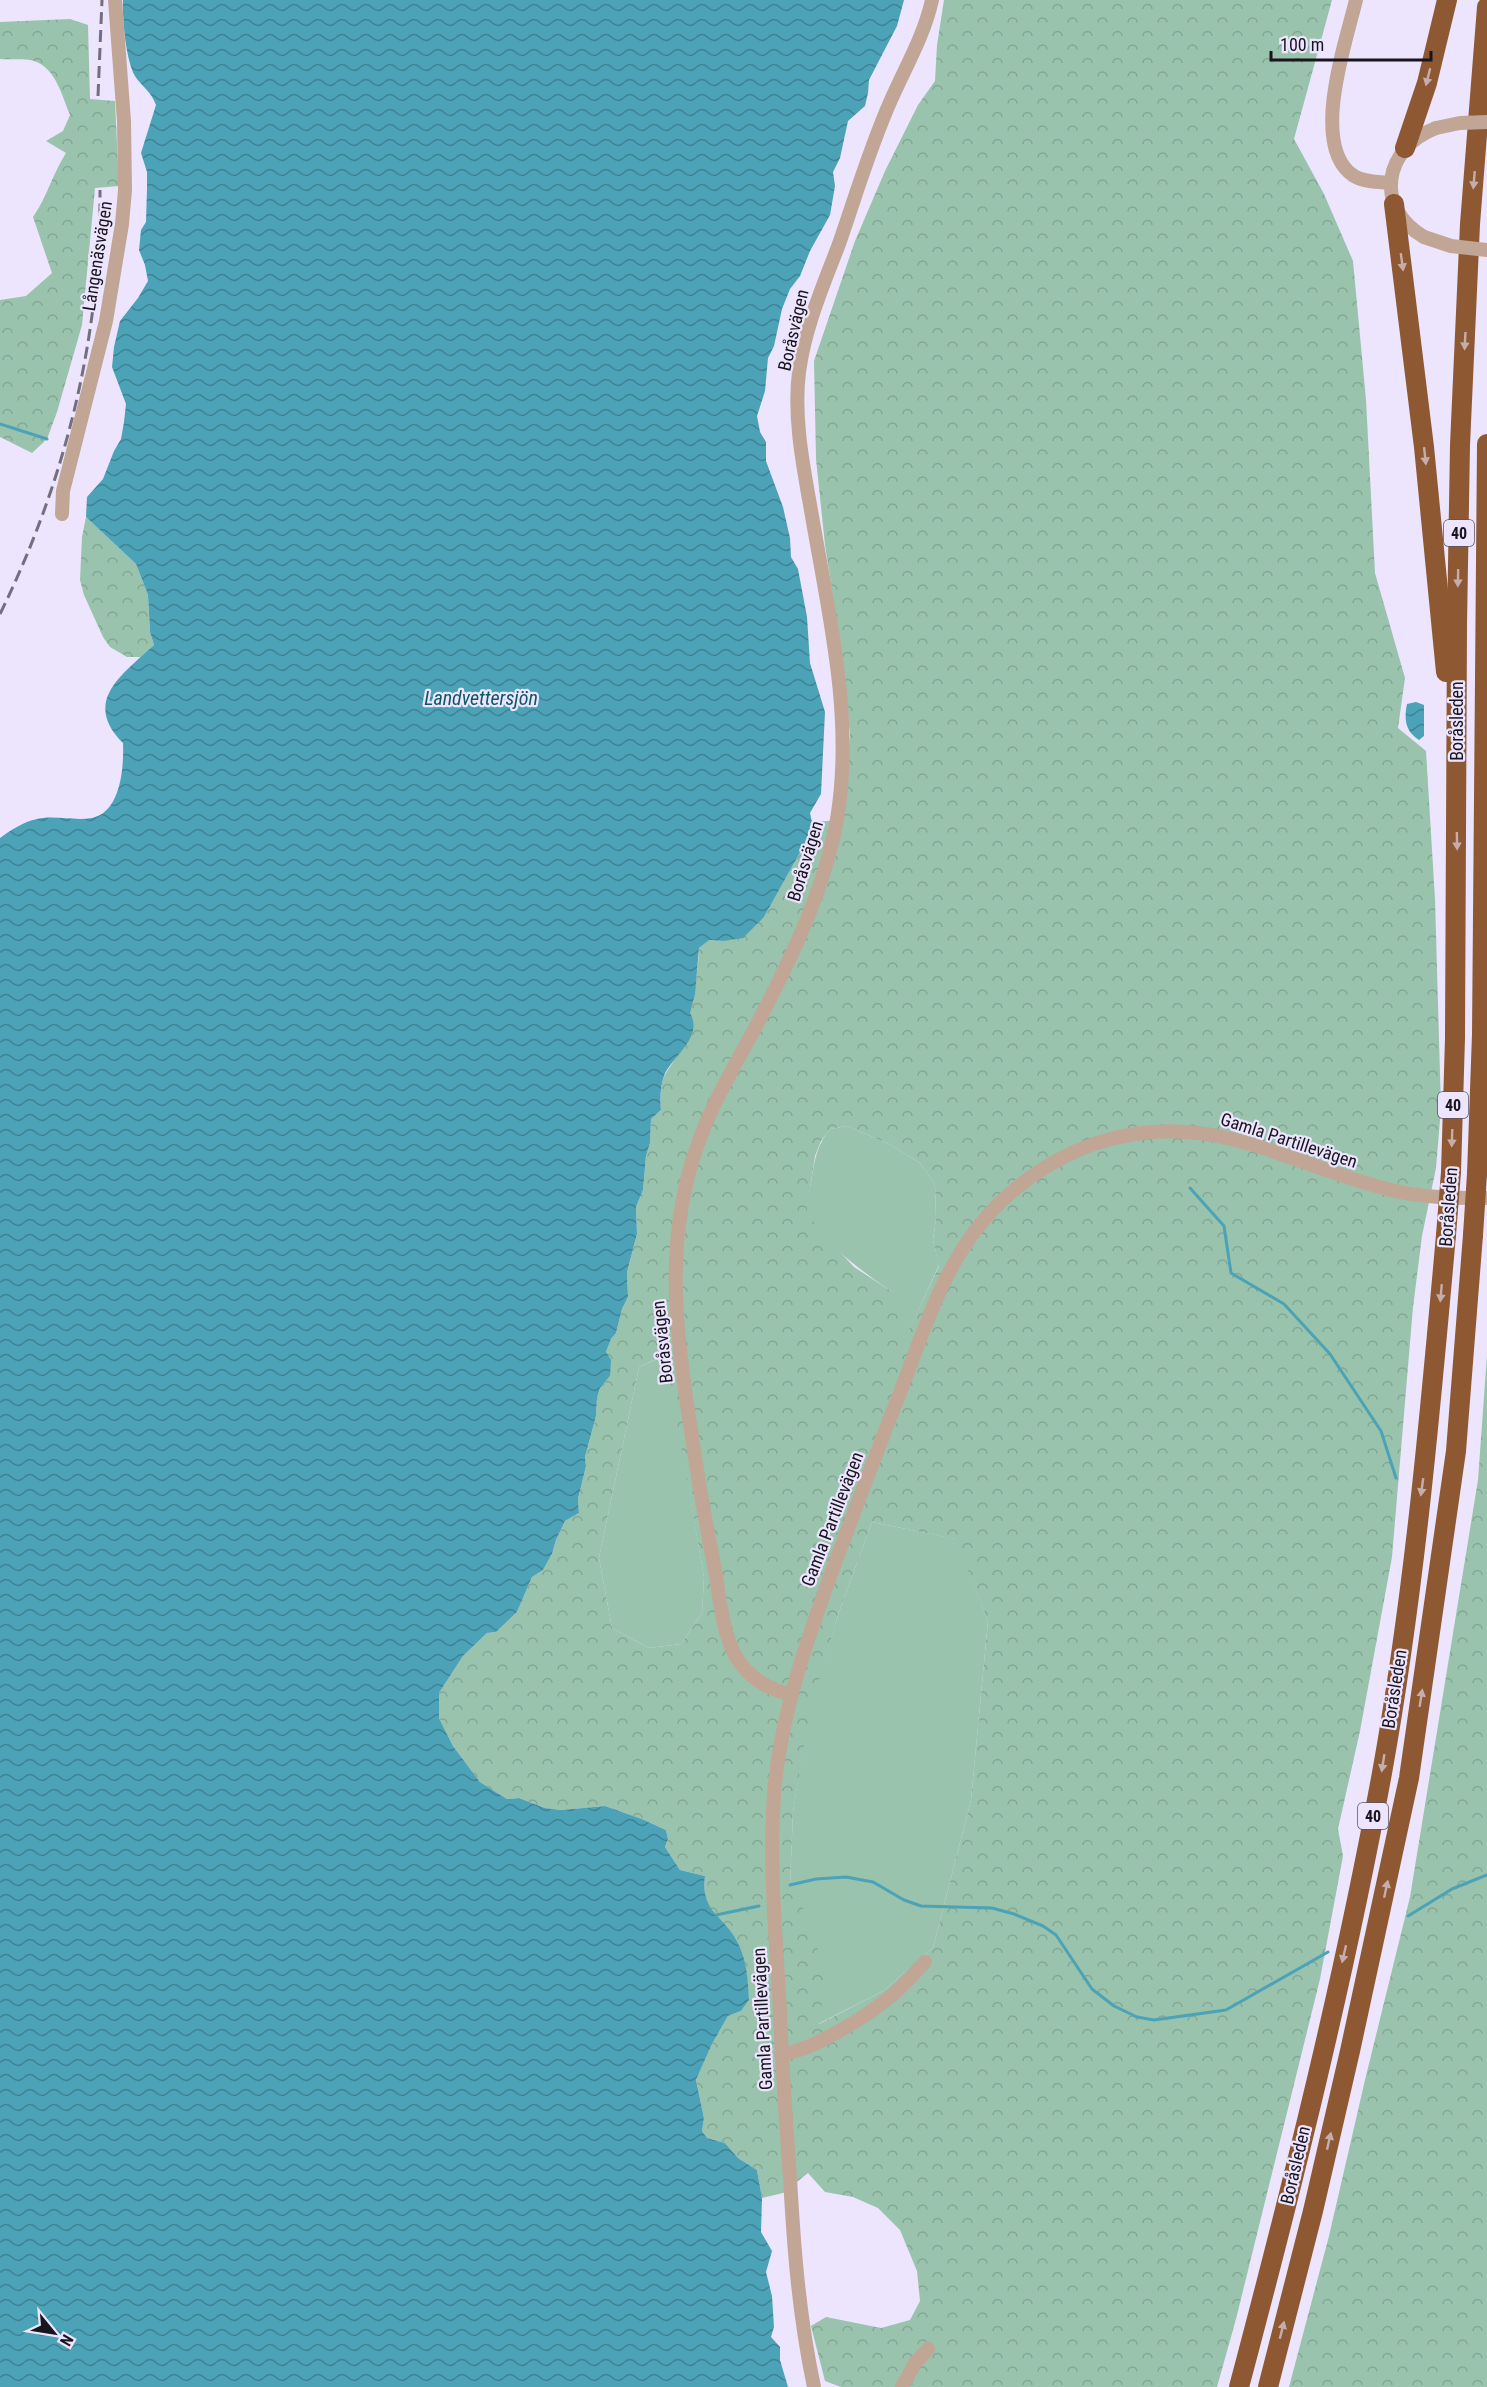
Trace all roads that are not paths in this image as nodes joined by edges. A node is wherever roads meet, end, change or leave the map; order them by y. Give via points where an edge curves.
1 (115, 0) edge
2 (932, 0) edge
3 (1356, 0) edge
4 (1447, 0) edge
5 (1487, 7) edge
6 (1487, 122) edge
7 (1405, 148) junction
8 (1390, 183) junction
9 (1394, 204) junction
10 (1487, 250) edge
11 (1487, 444) edge
12 (62, 513) dead end
13 (1487, 763) edge
14 (1456, 783) junction
15 (1484, 786) junction
16 (1487, 1198) edge
17 (791, 1695) junction
18 (926, 1962) dead end
19 (782, 2054) junction
20 (928, 2349) dead end
21 (814, 2387) edge
22 (902, 2387) edge
23 (1239, 2387) edge
24 (1268, 2387) edge

1 - 12 street, Långenäsvägen via 124,121 122,224 106,321 63,491
2 - 17 street, Boråsvägen via 926,24 882,121 821,289 799,375 798,418 841,700 843,761 832,841 801,932 699,1141 681,1206 676,1250 674,1297 678,1343 727,1635 733,1654 748,1675
3 - 8 street via 1332,103 1330,130 1339,160 1354,176
4 -> 7 highway via 1427,83
5 -> 14 highway, Boråsleden / 40 via 1470,224 1460,445
6 - 7 street, bridge via 1436,128
7 - 8 street
8 - 9 street
9 - 10 street, bridge via 1400,217 1424,237 1450,246
9 -> 14 highway via 1424,447
11 - 15 highway, Boråsleden / 40
13 - 15 highway
14 -> 23 highway, Boråsleden / 40, bridge via 1451,1172 1427,1449 1403,1635 1382,1772 1324,2043
24 -> 15 highway, Boråsleden / 40, bridge via 1313,2211 1409,1778 1456,1452 1477,1174
16 - 17 street, Gamla Partillevägen via 1394,1191 1244,1142 1184,1130 1146,1131 1097,1143 1030,1178 977,1227 939,1294 824,1592
17 - 19 street, Gamla Partillevägen via 779,1755 774,1809
18 - 19 street via 886,2001 814,2044
19 - 21 street, Gamla Partillevägen via 796,2273
20 - 22 street

